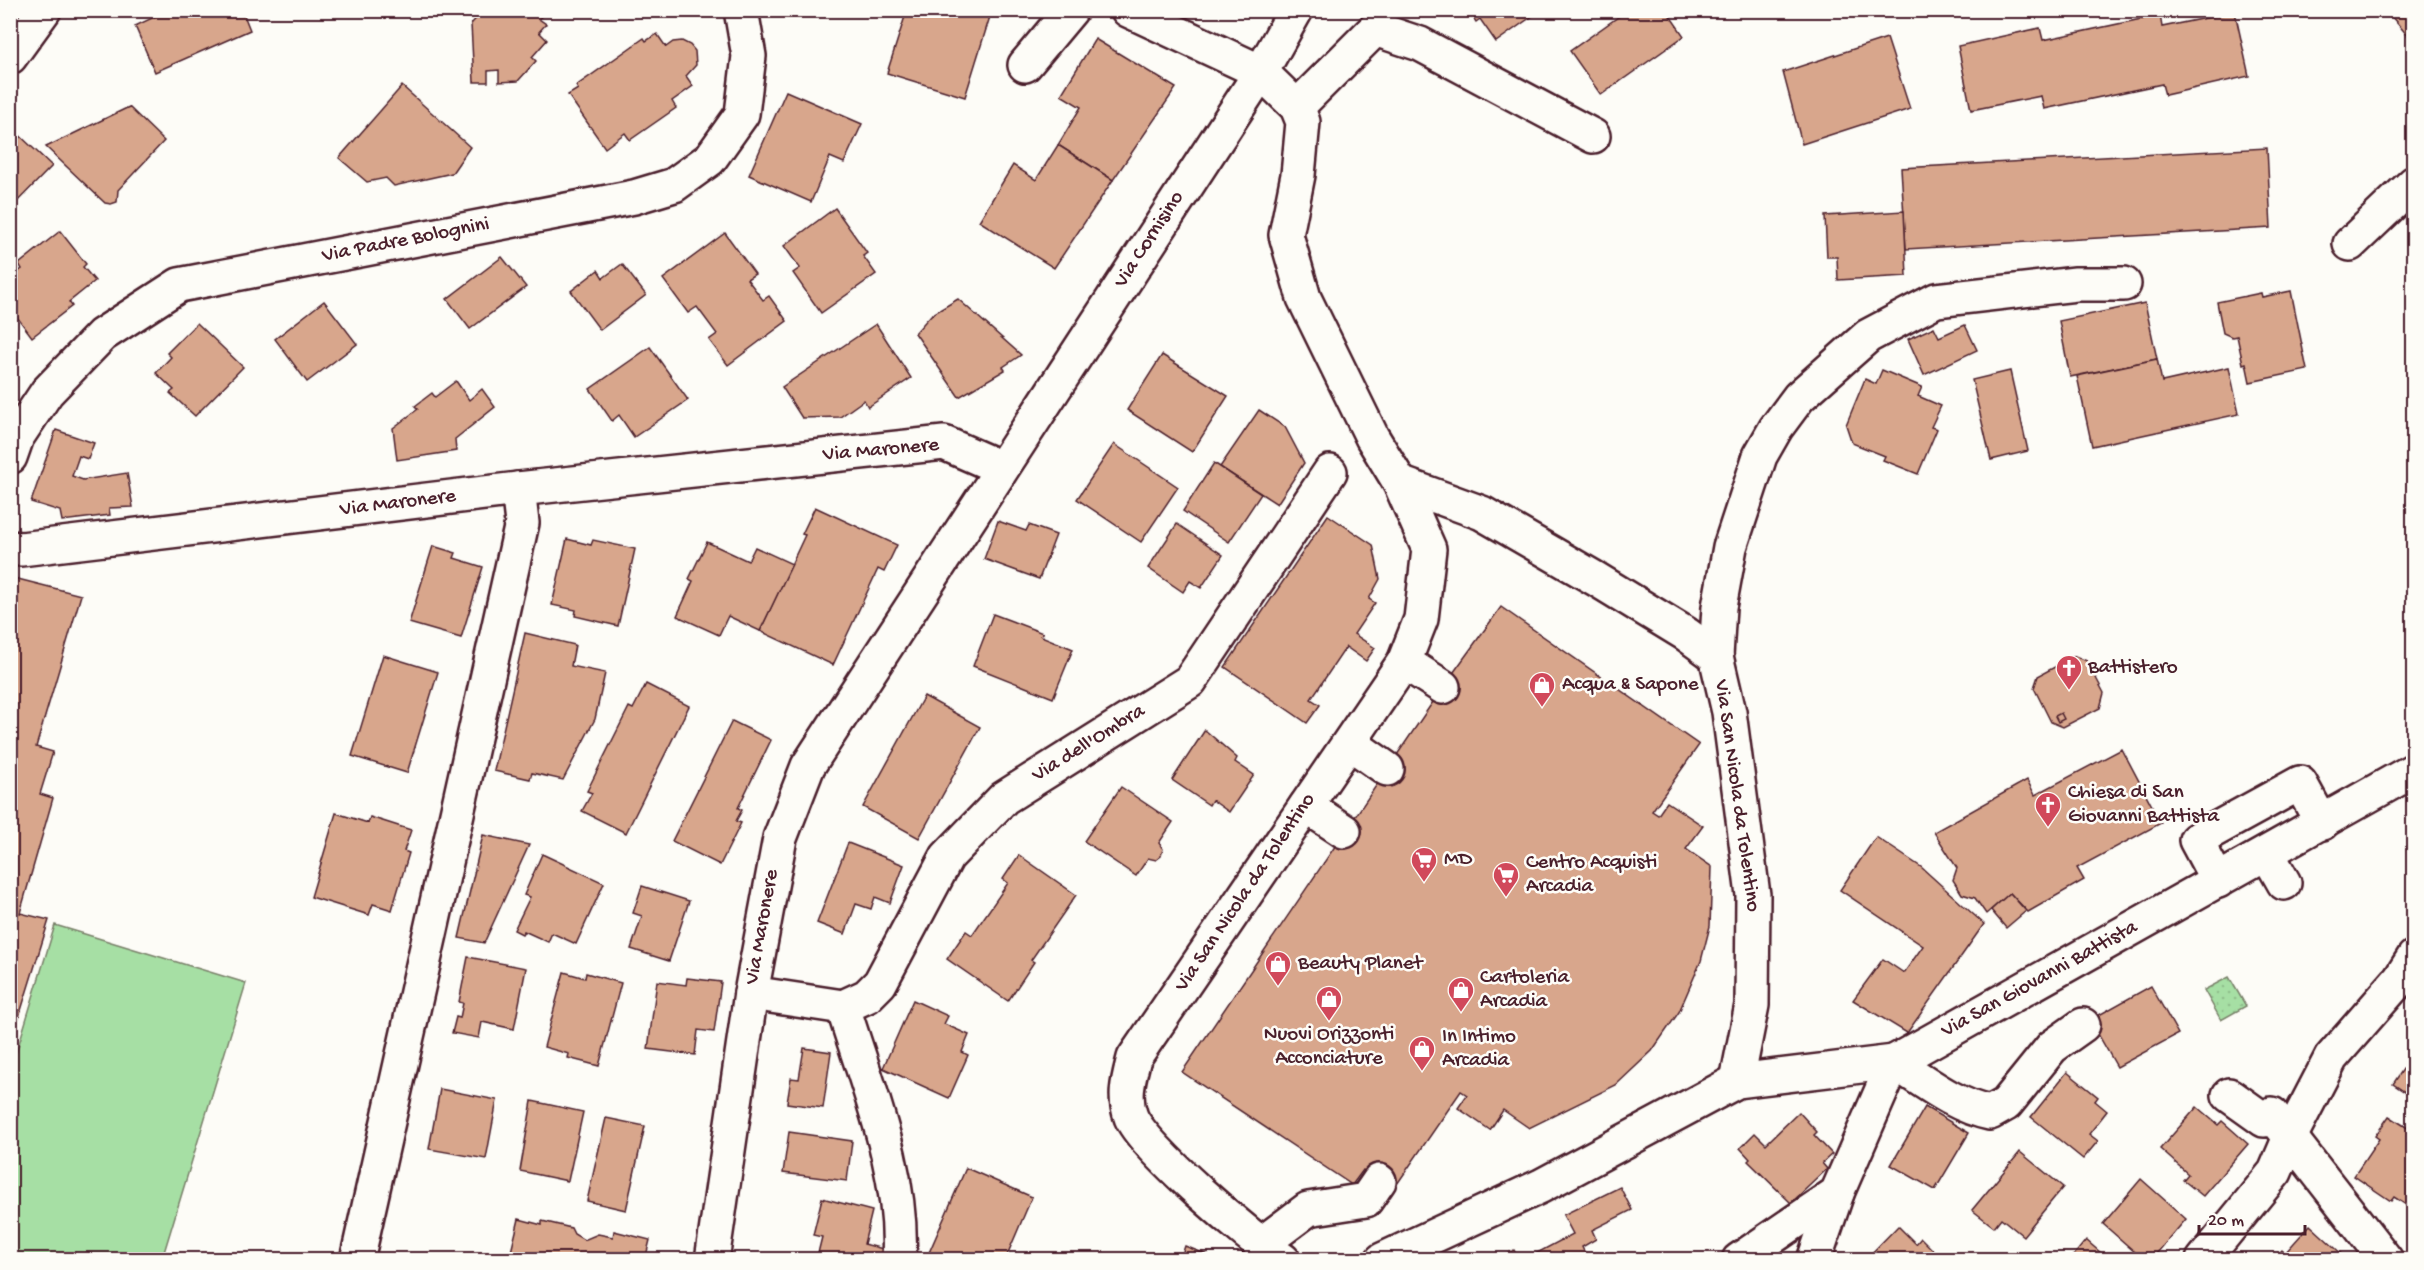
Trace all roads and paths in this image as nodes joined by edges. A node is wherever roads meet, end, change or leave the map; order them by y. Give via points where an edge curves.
1 (44, 10) edge
2 (741, 10) edge
3 (1071, 10) edge
4 (1128, 10) edge
5 (1296, 10) edge
6 (1386, 20) edge
7 (10, 57) edge
8 (1025, 65) dead end
9 (1261, 72) junction
10 (1297, 107) junction
11 (1593, 136) dead end
12 (2414, 183) edge
13 (2350, 244) dead end
14 (2124, 284) dead end
15 (10, 457) edge
16 (1001, 468) junction
17 (1330, 472) dead end
18 (1400, 483) junction
19 (518, 489) junction
20 (10, 548) edge
21 (1716, 656) junction
22 (1404, 662) junction
23 (1443, 687) dead end
24 (1350, 743) junction
25 (1387, 769) dead end
26 (2414, 770) edge
27 (1306, 806) junction
28 (2322, 823) junction
29 (1344, 831) dead end
30 (2267, 853) junction
31 (2218, 881) junction
32 (2284, 883) dead end
33 (2414, 957) edge
34 (751, 993) junction
35 (843, 1006) junction
36 (2083, 1025) dead end
37 (1894, 1062) junction
38 (1737, 1081) junction
39 (2229, 1095) dead end
40 (2281, 1125) junction
41 (1379, 1181) dead end
42 (1837, 1193) junction
43 (1271, 1252) edge
44 (357, 1260) edge
45 (712, 1260) edge
46 (899, 1260) edge
47 (1382, 1260) edge
48 (1739, 1260) edge
49 (1814, 1260) edge
50 (2203, 1260) edge
51 (2386, 1260) edge

1 - 7 street
2 - 15 street, Via Padre Bolognini via 749,56 741,114 710,159 674,185 622,199 178,285 102,335 54,384 17,437
3 - 8 street
4 - 9 street
5 - 9 street, Via Cornisino
6 - 10 street
6 - 11 street via 1420,44
9 - 10 street
9 - 16 street, Via Cornisino
10 - 18 street, Via San Nicola da Tolentino via 1303,122 1286,235 1304,298 1372,437
12 - 13 street
14 - 21 street via 2076,285 1936,300 1868,336 1799,397 1760,456 1730,547 1719,607
16 - 19 street, Via Maronere via 944,443
16 - 34 street, Via Maronere via 808,766 780,838
17 - 35 street, Via dell'Ombra via 1190,681 1004,798 947,856 880,983 867,996
18 - 21 street, Via San Nicola da Tolentino via 1482,513 1606,585
18 - 22 street, Via San Nicola da Tolentino via 1429,549 1421,619
19 - 20 street, Via Maronere
19 - 44 street via 522,523
21 - 38 street, Via San Nicola da Tolentino via 1729,712 1753,896 1752,1005
22 - 23 street
22 - 24 street, Via San Nicola da Tolentino
24 - 25 street
24 - 27 street, Via San Nicola da Tolentino
26 - 28 street, Via San Giovanni Battista
27 - 29 street
27 - 43 street, Via San Nicola da Tolentino via 1134,1058 1126,1089 1132,1117 1148,1142
28 - 30 street, Via San Giovanni Battista
28 - 31 street via 2300,783 2196,840
30 - 31 street, Via San Giovanni Battista
30 - 32 street
31 - 37 street, Via San Giovanni Battista
33 - 40 street
34 - 35 street
34 - 45 street, Via Maronere
35 - 46 street via 891,1164 901,1229
36 - 37 street via 2052,1047 2006,1104 1990,1113 1974,1110 1947,1096
37 - 38 street
37 - 42 street
38 - 47 street via 1541,1186
39 - 40 street via 2264,1120
40 - 50 street via 2275,1172
40 - 51 street
41 - 43 street via 1366,1200 1308,1209
42 - 48 street
42 - 49 street

